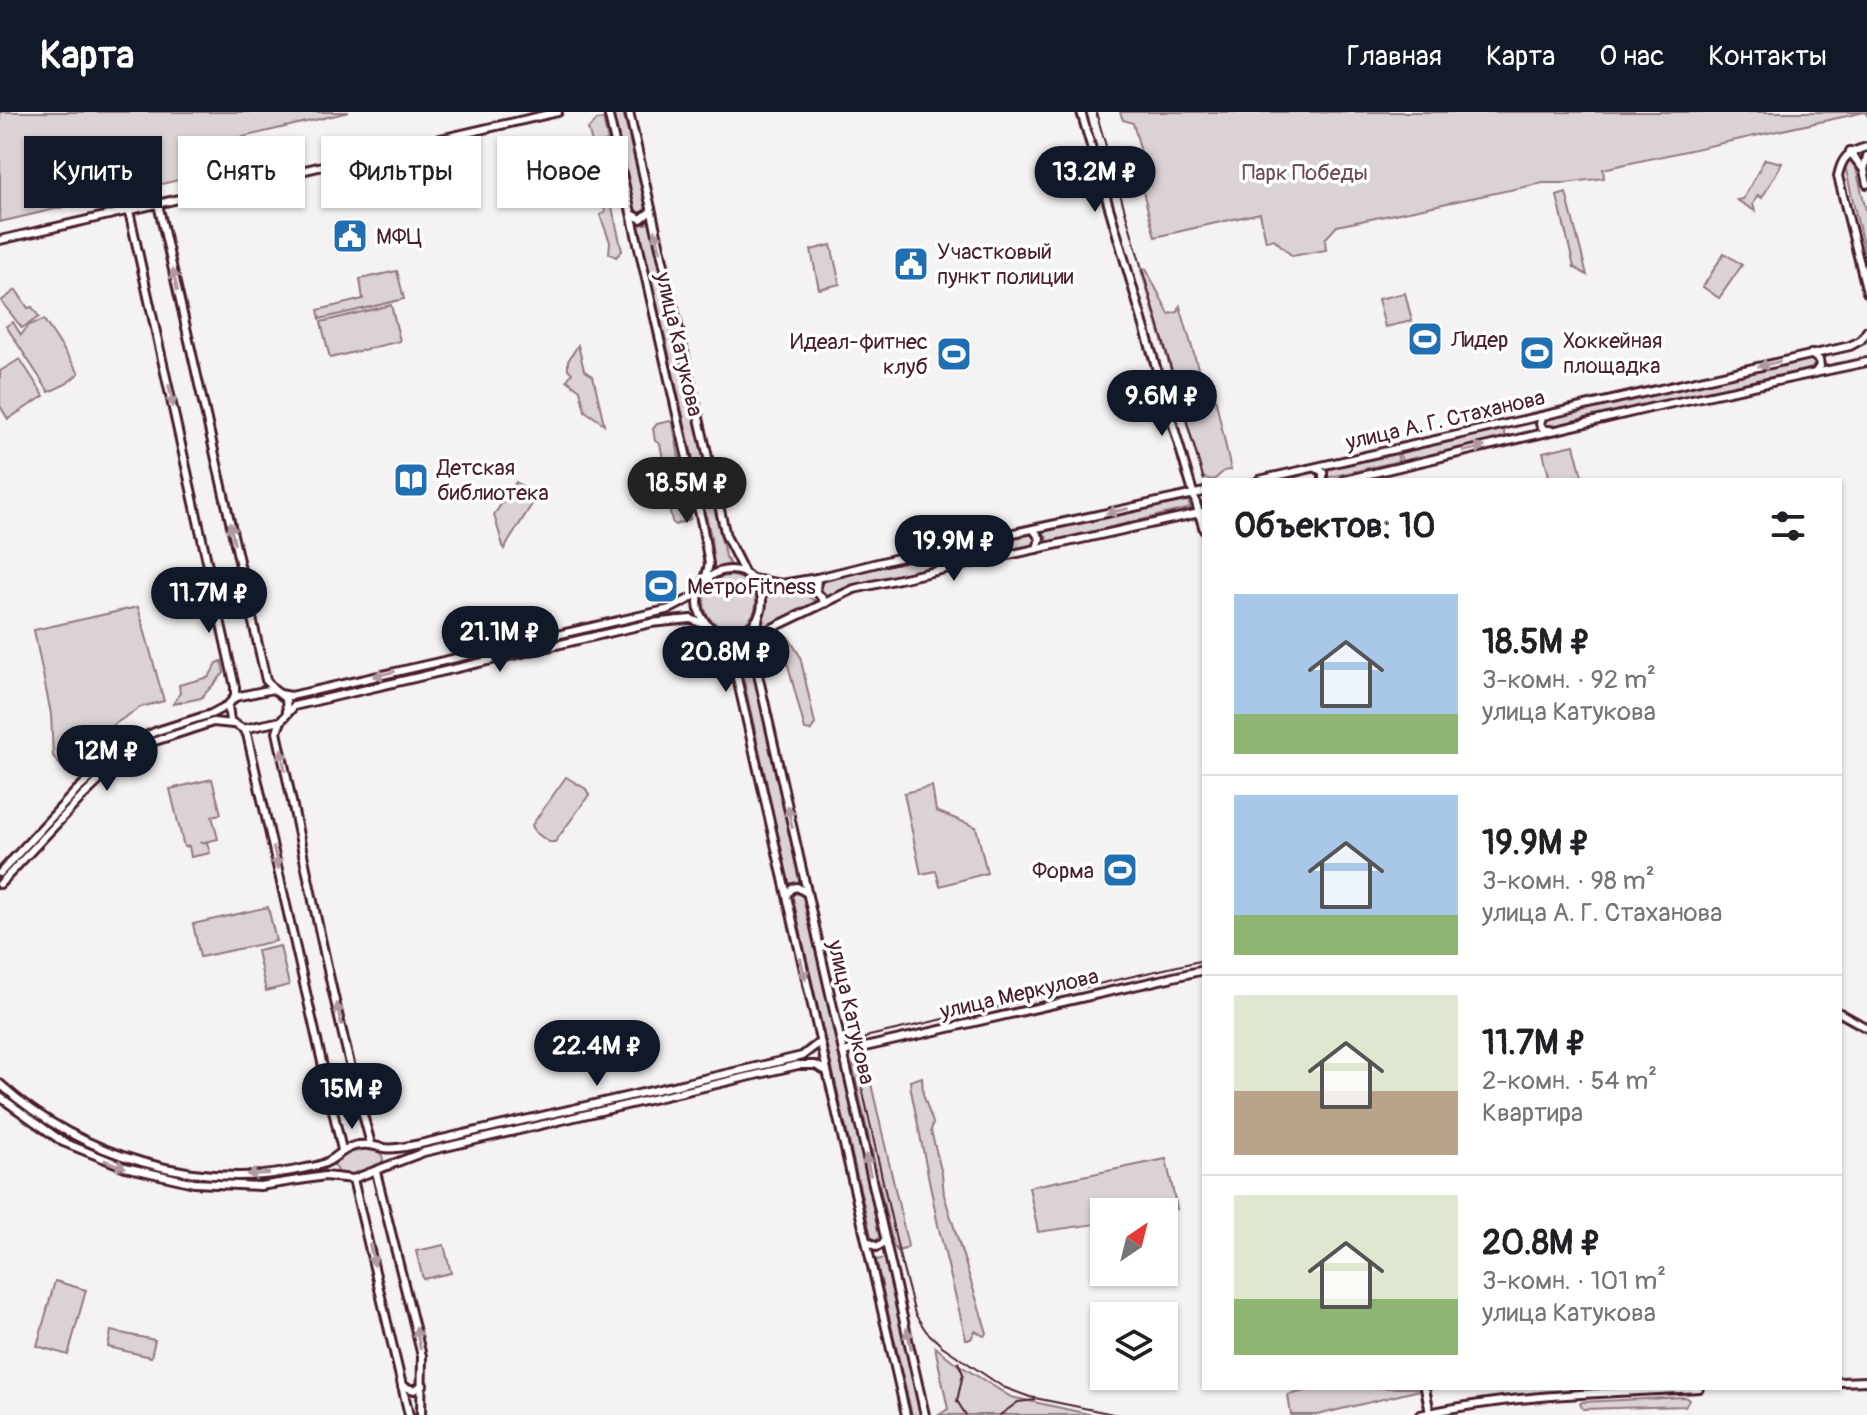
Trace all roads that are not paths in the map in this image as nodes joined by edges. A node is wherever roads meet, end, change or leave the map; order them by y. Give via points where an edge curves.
1 (558, 112) edge
2 (608, 112) edge
3 (631, 112) edge
4 (1081, 112) edge
5 (1867, 147) edge
6 (1850, 152) junction
7 (1867, 156) edge
8 (1864, 170) junction
9 (1867, 184) edge
10 (162, 203) edge
11 (141, 208) edge
12 (159, 208) edge
13 (129, 211) junction
14 (652, 211) junction
15 (632, 214) junction
16 (0, 240) edge
17 (1867, 292) edge
18 (1867, 331) edge
19 (1811, 354) junction
20 (1867, 362) edge
21 (1815, 373) junction
22 (1550, 414) junction
23 (1553, 430) junction
24 (1312, 468) junction
25 (1271, 478) edge
26 (1323, 478) edge
27 (1352, 478) edge
28 (1202, 492) edge
29 (1193, 494) junction
30 (1202, 513) edge
31 (1033, 529) junction
32 (1037, 549) junction
33 (745, 574) junction
34 (817, 578) junction
35 (752, 579) junction
36 (702, 587) junction
37 (826, 603) junction
38 (759, 616) junction
39 (712, 628) junction
40 (742, 632) junction
41 (764, 632) junction
42 (756, 633) junction
43 (754, 644) junction
44 (273, 689) junction
45 (280, 694) junction
46 (235, 697) junction
47 (228, 705) junction
48 (287, 713) junction
49 (281, 721) junction
50 (233, 724) junction
51 (243, 729) junction
52 (0, 873) edge
53 (0, 884) edge
54 (807, 893) junction
55 (787, 895) junction
56 (1202, 970) edge
57 (1842, 1014) edge
58 (1867, 1028) edge
59 (820, 1042) junction
60 (843, 1052) junction
61 (827, 1071) junction
62 (0, 1084) edge
63 (0, 1097) edge
64 (371, 1144) junction
65 (382, 1148) junction
66 (342, 1150) junction
67 (332, 1160) junction
68 (380, 1170) junction
69 (340, 1178) junction
70 (353, 1179) junction
71 (867, 1241) junction
72 (886, 1241) junction
73 (1867, 1381) edge
74 (1842, 1382) edge
75 (423, 1385) junction
76 (402, 1386) junction
77 (1425, 1390) edge
78 (1658, 1390) edge
79 (1430, 1413) junction
80 (409, 1415) edge
81 (421, 1415) edge
82 (906, 1415) edge
83 (925, 1415) edge
84 (1420, 1415) edge

1 - 10 main road
2 - 15 main road, улица Катукова
3 - 14 main road, улица Катукова
4 - 29 main road
5 - 6 main road
6 - 8 main road
6 - 17 main road via 1841,160 1838,176
7 - 8 main road
8 - 9 main road
11 - 13 main road
44 -> 12 main road via 266,680
13 - 16 main road
13 -> 46 main road
14 - 15 main road via 641,219
33 -> 14 main road, улица Катукова via 726,536
15 - 36 main road, улица Катукова via 706,547 709,564
18 - 19 main road, улица А. Г. Стаханова via 1850,346
19 - 21 main road via 1819,360
19 -> 22 main road, улица А. Г. Стаханова
20 - 21 main road, улица А. Г. Стаханова
21 - 23 main road, улица А. Г. Стаханова
22 - 23 main road via 1540,424
22 - 24 main road, улица А. Г. Стаханова
27 -> 23 main road, улица А. Г. Стаханова
24 - 25 main road, улица А. Г. Стаханова
24 - 26 main road via 1323,472
28 - 29 main road
29 - 30 main road
29 -> 31 main road
30 - 32 main road
31 - 32 main road via 1040,538
31 - 34 main road
32 - 37 main road via 854,589
33 - 35 main road
33 - 36 main road via 722,571
34 - 35 main road via 782,584
34 - 37 main road via 816,591
35 - 38 main road via 762,597
36 - 39 main road via 699,609
36 -> 45 main road via 670,609 291,696
37 - 41 main road
38 - 40 main road
38 - 42 main road, улица Катукова
39 - 40 main road via 724,634
39 - 48 main road via 691,619 651,623 294,706
39 - 55 main road, улица Катукова via 734,665
40 - 42 main road
41 - 42 main road
41 - 43 main road
42 - 43 main road, улица Катукова
54 -> 43 main road, улица Катукова
44 - 45 main road
44 - 46 main road
45 - 48 main road
46 - 47 main road
47 - 50 main road
47 - 52 main road via 128,744
48 - 49 main road
49 - 51 main road
64 -> 49 main road via 295,821 277,732
50 - 51 main road
50 - 53 main road via 213,722 127,754
51 -> 66 main road
54 - 55 main road via 797,887
54 - 60 main road, улица Катукова
55 -> 59 main road, улица Катукова
56 - 60 main road, улица Меркулова
57 - 58 main road
59 - 61 main road, улица Катукова
59 - 65 main road via 801,1057
72 -> 60 main road, улица Катукова
61 - 68 main road via 798,1065 434,1149
61 - 71 main road, улица Катукова
67 -> 62 main road via 255,1175 148,1163 82,1141
63 -> 69 main road via 63,1142 147,1174 260,1186
64 - 65 main road
64 - 66 main road
65 - 68 main road via 386,1156
66 - 67 main road
67 - 69 main road
68 - 70 main road
75 -> 68 main road via 418,1337
69 - 70 main road
70 -> 76 main road
71 - 72 main road via 877,1247
71 - 82 main road, улица Катукова
83 -> 72 main road, улица Катукова
73 - 74 main road
75 - 76 main road via 414,1390
75 - 81 main road
76 - 80 main road
77 - 79 main road
78 - 79 main road via 1508,1400
79 - 84 main road

